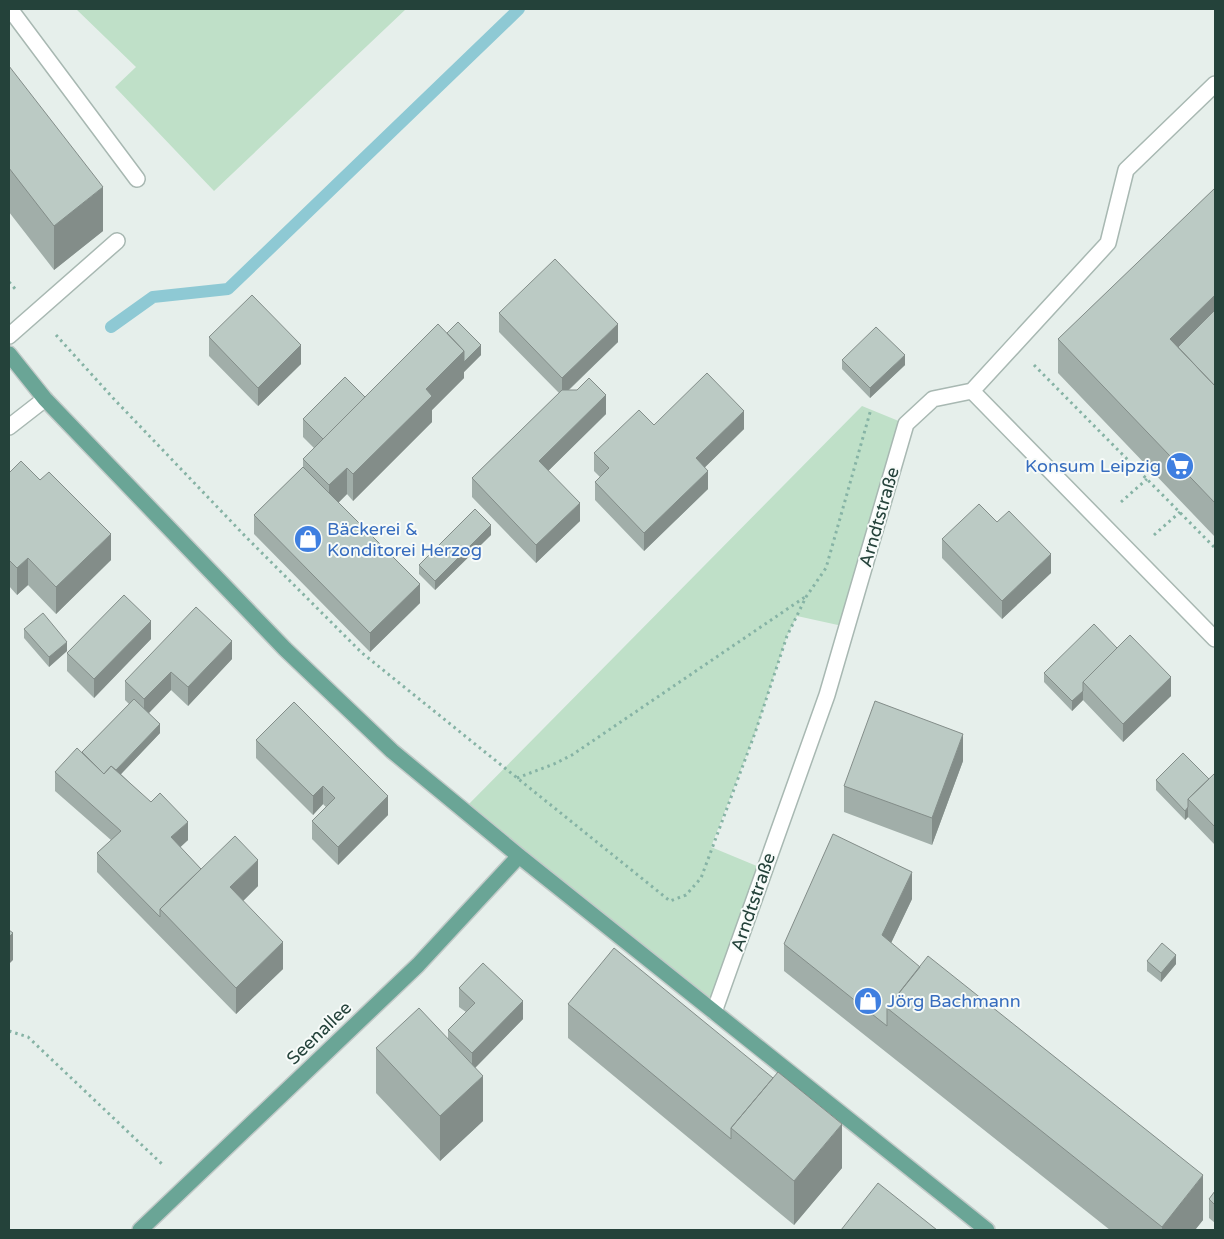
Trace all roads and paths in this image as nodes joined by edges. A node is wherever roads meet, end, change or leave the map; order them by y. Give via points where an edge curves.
1 (10, 9) edge
2 (1215, 84) edge
3 (137, 179) dead end
4 (117, 241) dead end
5 (9, 282) edge
6 (36, 313) junction
7 (9, 336) edge
8 (1013, 346) junction
9 (9, 354) edge
10 (972, 390) junction
11 (45, 399) junction
12 (871, 409) dead end
13 (9, 427) edge
14 (1147, 479) junction
15 (1116, 507) dead end
16 (1180, 512) junction
17 (1148, 541) dead end
18 (1215, 548) edge
19 (806, 597) junction
20 (1215, 639) edge
21 (516, 778) junction
22 (519, 856) junction
23 (714, 1012) junction
24 (9, 1031) edge
25 (166, 1168) dead end
26 (140, 1230) edge
27 (987, 1230) edge

1 - 3 street
2 - 8 street via 1126,170 1108,242
4 - 6 street
5 - 6 path
6 - 7 street
6 - 21 path via 246,537 362,653
8 - 10 street
8 - 14 path
9 - 11 main road
10 - 20 street
10 - 23 street, Arndtstraße via 933,399 906,424 827,695
11 - 13 street
11 - 22 main road via 315,678 399,757
12 - 19 path via 826,568
14 - 15 path
14 - 16 path
16 - 17 path
16 - 18 path
19 - 21 path via 572,755
19 - 21 path via 787,636 755,733 700,878 686,895 670,901
22 - 23 main road
22 - 26 main road, Seenallee via 418,964
23 - 27 main road
24 - 25 path via 28,1037

